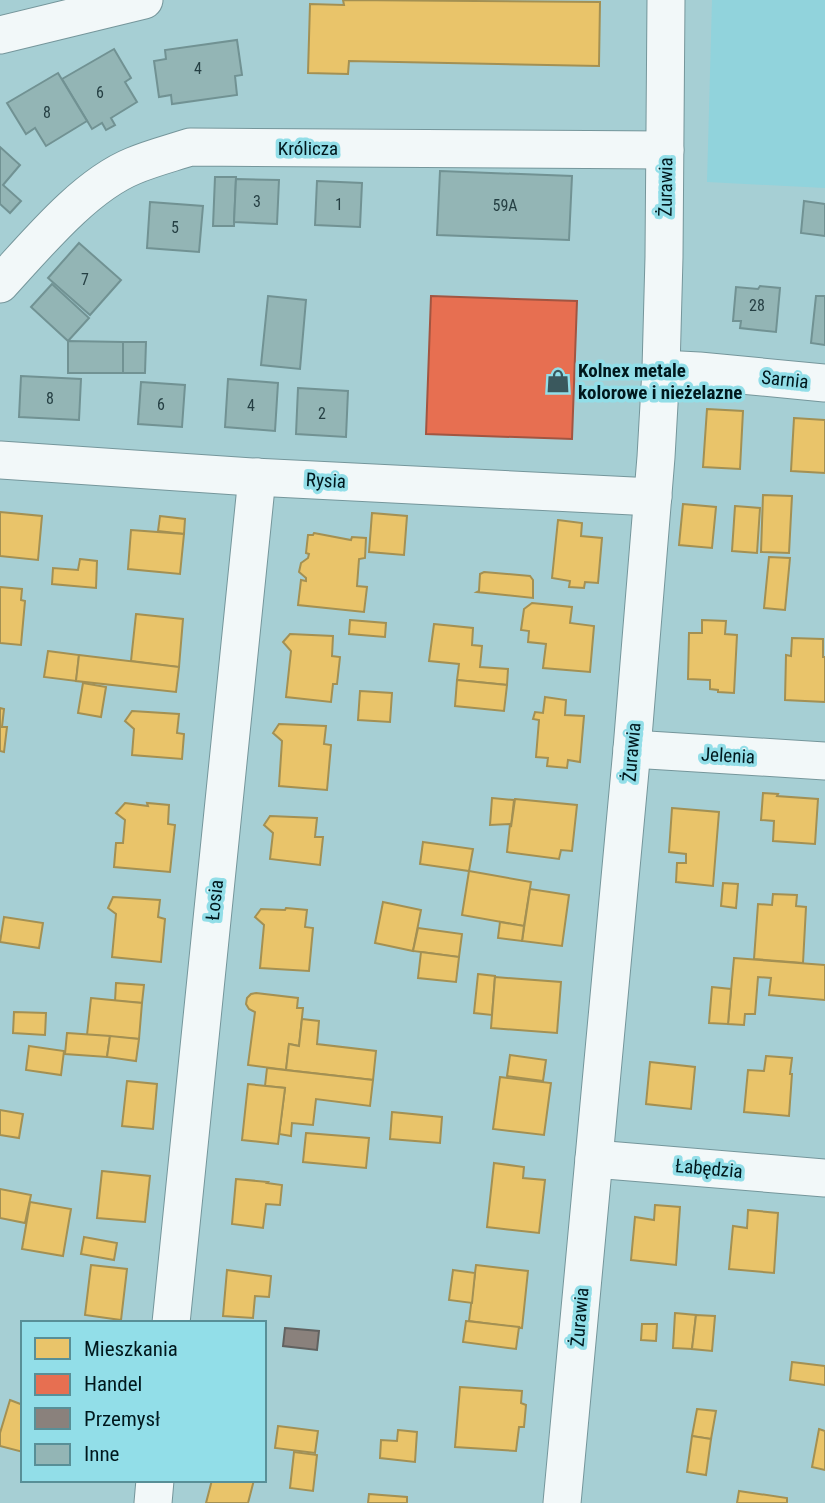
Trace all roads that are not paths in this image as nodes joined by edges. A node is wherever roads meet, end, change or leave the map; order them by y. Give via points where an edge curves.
1 (144, 0) edge
2 (666, 0) edge
3 (0, 35) edge
4 (665, 150) junction
5 (0, 284) edge
6 (661, 369) junction
7 (825, 383) edge
8 (0, 460) edge
9 (257, 477) junction
10 (653, 497) junction
11 (632, 749) junction
12 (825, 761) edge
13 (594, 1159) junction
14 (825, 1178) edge
15 (171, 1321) edge
16 (155, 1482) edge
17 (153, 1503) edge
18 (562, 1503) edge

1 - 3 street
2 - 4 street, Żurawia
4 - 5 street, Królicza via 190,147 133,166 99,185
4 - 6 street, Żurawia
6 - 7 street, Sarnia
6 - 10 street, Żurawia
8 - 9 street, Rysia
9 - 10 street, Rysia
9 - 15 street, Łosia
10 - 11 street, Żurawia
11 - 12 street, Jelenia
11 - 13 street, Żurawia
13 - 14 street, Łabędzia
13 - 18 street, Żurawia
16 - 17 street

